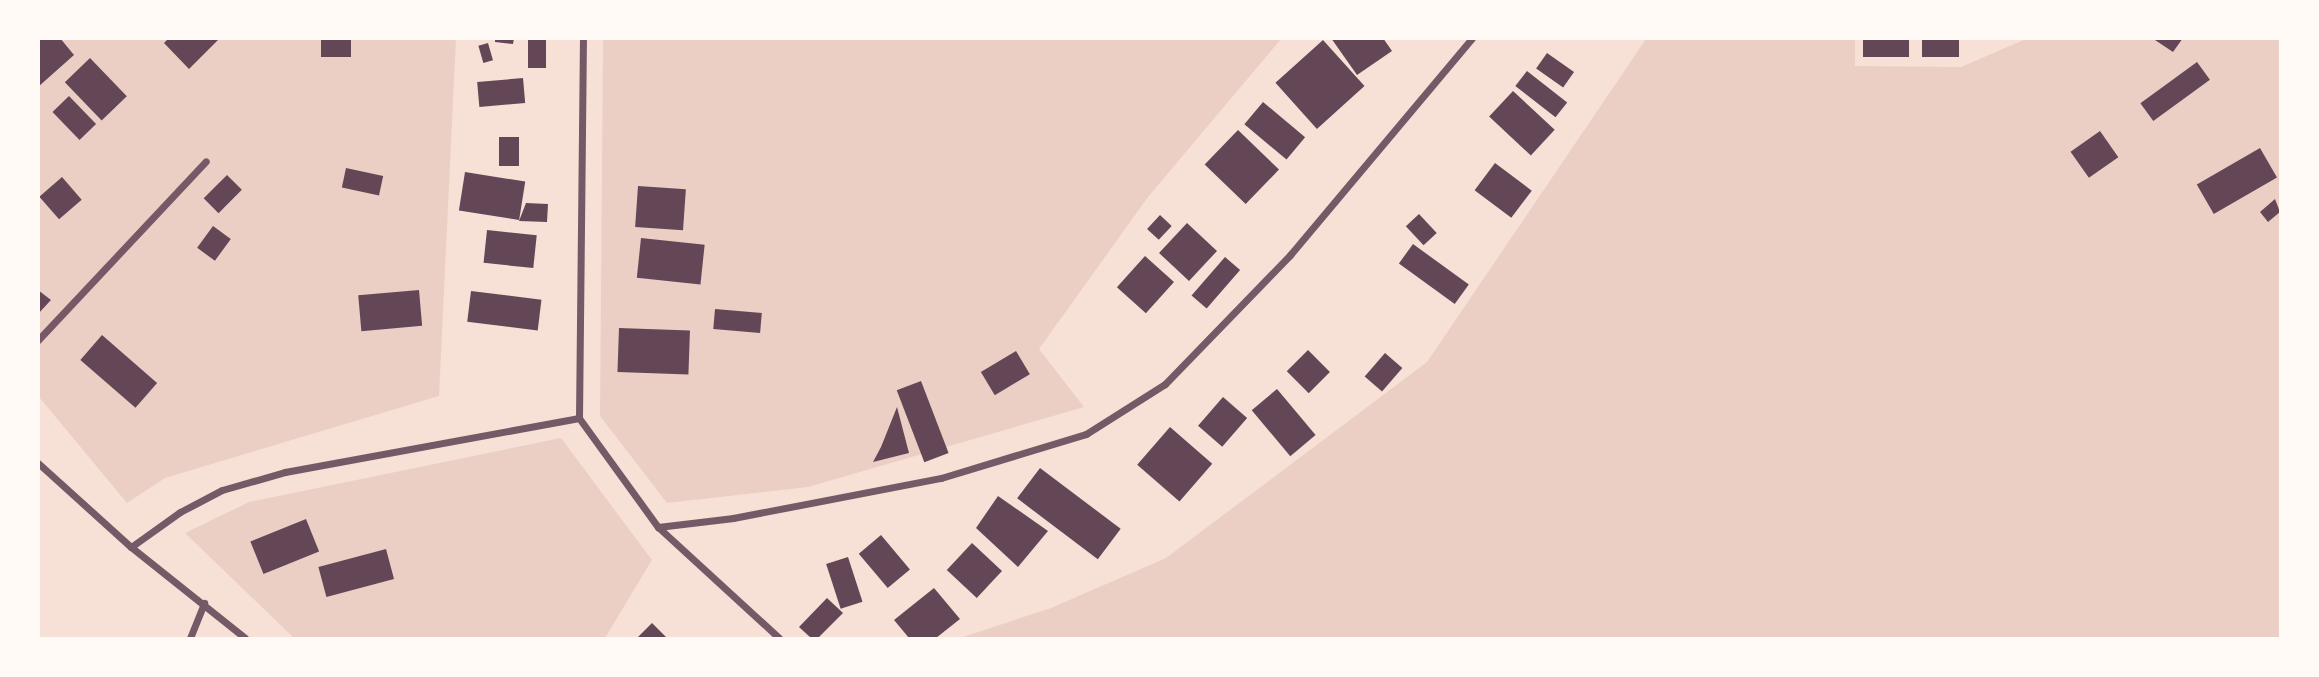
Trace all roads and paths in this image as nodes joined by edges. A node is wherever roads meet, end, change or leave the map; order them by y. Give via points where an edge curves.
1 (583, 38) edge
2 (1472, 38) edge
3 (206, 161) dead end
4 (38, 340) edge
5 (579, 418) junction
6 (38, 463) edge
7 (658, 527) junction
8 (131, 547) junction
9 (204, 603) junction
10 (190, 639) edge
11 (245, 639) edge
12 (779, 639) edge

1 - 5 street
2 - 7 street via 1290,255 1165,384 1086,434 941,478 733,518
3 - 4 street
5 - 7 street
5 - 8 street via 285,472 222,490 180,512
6 - 8 street
7 - 12 street
8 - 9 street
9 - 10 street
9 - 11 street

